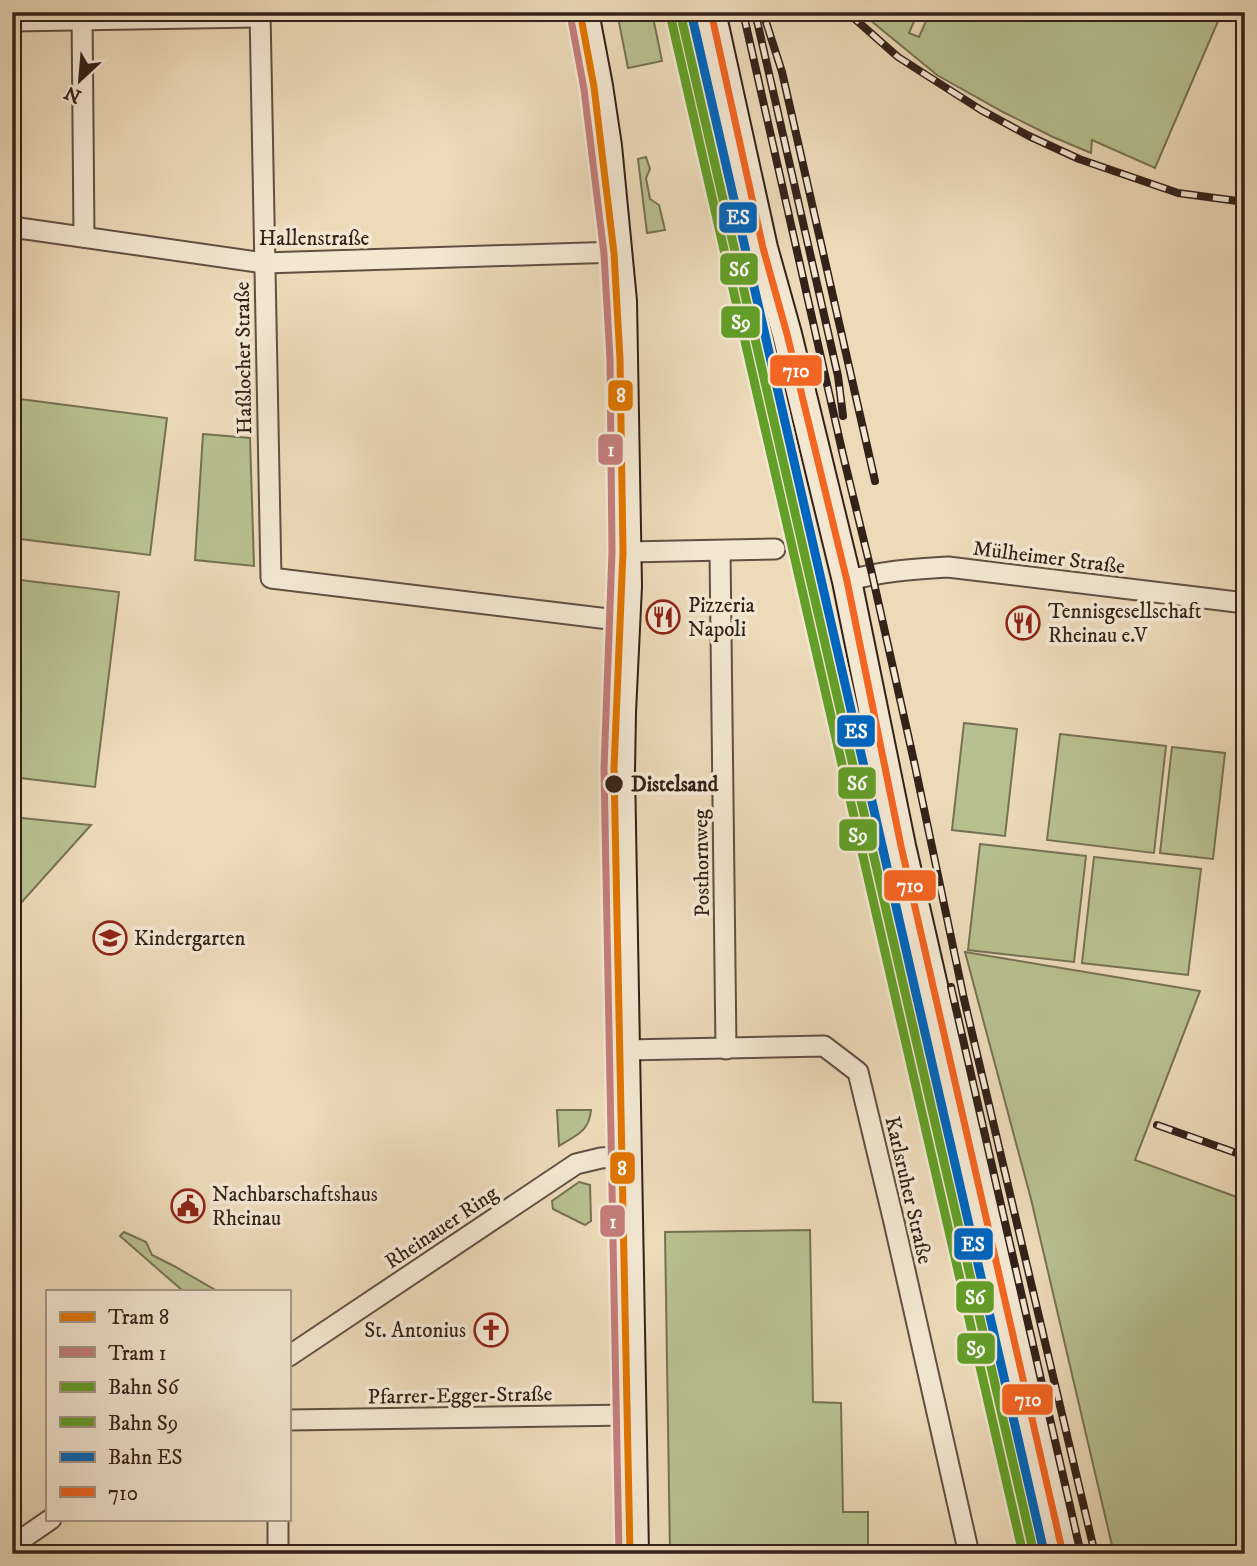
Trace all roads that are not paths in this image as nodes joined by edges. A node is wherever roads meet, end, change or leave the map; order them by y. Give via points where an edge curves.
1 (584, 12) edge
2 (711, 12) edge
3 (260, 15) edge
4 (82, 16) edge
5 (12, 21) edge
6 (12, 227) edge
7 (84, 237) junction
8 (618, 252) junction
9 (264, 263) junction
10 (775, 549) dead end
11 (720, 551) junction
12 (627, 552) junction
13 (847, 581) junction
14 (1245, 603) edge
15 (625, 621) junction
16 (726, 1049) junction
17 (625, 1050) junction
18 (626, 1156) junction
19 (290, 1355) edge
20 (631, 1415) junction
21 (290, 1420) edge
22 (50, 1520) edge
23 (278, 1520) edge
24 (12, 1546) edge
25 (278, 1554) edge
26 (634, 1554) edge
27 (968, 1554) edge
28 (1063, 1554) edge

1 - 8 street via 607,146
2 - 13 street via 763,248
3 - 4 street
3 - 9 street, Haßlocher Straße
4 - 5 street
4 - 7 street
6 - 7 street, Hallenstraße
7 - 9 street, Hallenstraße
8 - 9 street, Hallenstraße
8 - 12 street
9 - 15 street, Haßlocher Straße via 271,578
10 - 11 street
11 - 12 street
11 - 16 street, Posthornweg
12 - 15 street
13 - 14 street, Mülheimer Straße via 872,574 948,567
13 - 28 street via 901,846
15 - 17 street via 620,725
16 - 17 street, Karlsruher Straße
16 - 27 street, Karlsruher Straße via 824,1046 858,1072
17 - 18 street
18 - 19 street, Rheinauer Ring via 576,1164
18 - 20 street
20 - 21 street, Pfarrer-Egger-Straße
20 - 26 street
22 - 24 street
23 - 25 street

